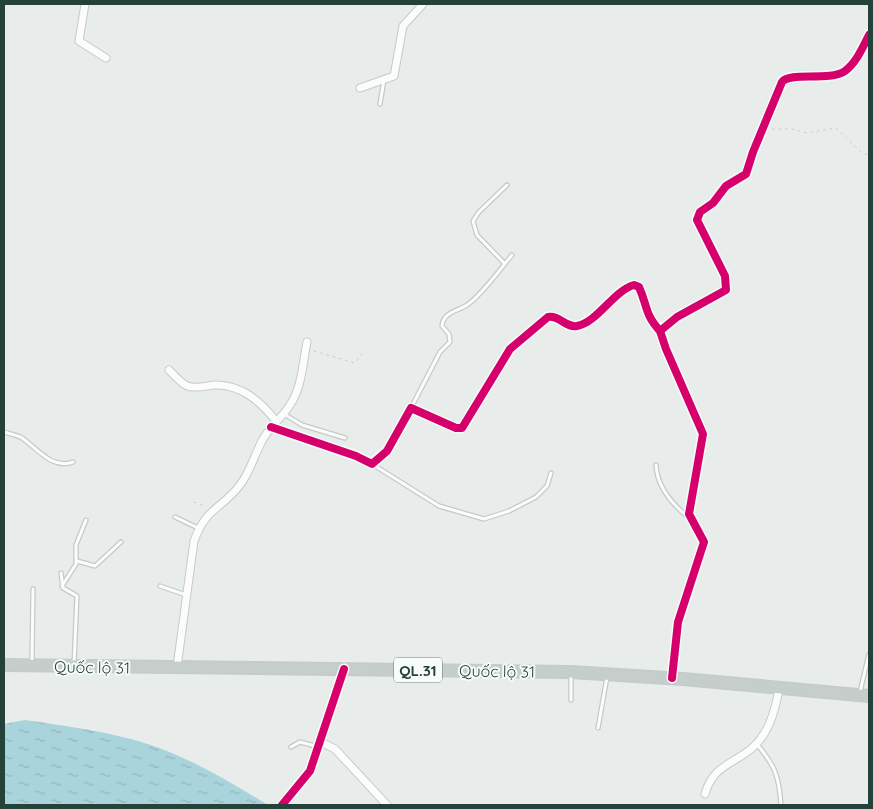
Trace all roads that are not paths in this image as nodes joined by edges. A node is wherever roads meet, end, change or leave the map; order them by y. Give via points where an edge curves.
1 (85, 4) edge
2 (423, 4) edge
3 (869, 35) edge
4 (106, 58) dead end
5 (384, 79) junction
6 (360, 88) dead end
7 (380, 104) dead end
8 (506, 185) dead end
9 (512, 255) dead end
10 (505, 264) junction
11 (660, 332) junction
12 (307, 345) road end
13 (169, 370) dead end
14 (411, 408) junction
15 (283, 414) junction
16 (273, 424) junction
17 (4, 432) edge
18 (345, 438) dead end
19 (73, 462) dead end
20 (372, 464) junction
21 (656, 465) dead end
22 (551, 473) dead end
23 (175, 517) dead end
24 (690, 518) junction
25 (86, 520) dead end
26 (199, 528) junction
27 (121, 542) dead end
28 (77, 561) junction
29 (61, 574) dead end
30 (160, 586) dead end
31 (62, 587) junction
32 (33, 589) dead end
33 (186, 595) junction
34 (869, 654) edge
35 (4, 666) edge
36 (32, 666) junction
37 (74, 667) junction
38 (177, 667) junction
39 (344, 669) junction
40 (571, 672) junction
41 (607, 674) junction
42 (672, 678) junction
43 (778, 689) junction
44 (865, 696) edge
45 (570, 700) dead end
46 (598, 728) dead end
47 (756, 743) junction
48 (320, 745) junction
49 (291, 748) dead end
50 (706, 794) dead end
51 (282, 805) edge
52 (387, 805) edge
53 (781, 805) edge

1 - 4 street via 79,41
2 - 5 street via 402,26 396,72
3 - 11 street via 844,72 825,77 785,78 746,174 726,186 698,216 697,220 725,276 726,290 678,317
5 - 6 street
5 - 7 lane
8 - 10 lane via 474,221 477,234
9 - 10 lane
10 - 14 lane via 468,304 457,308 443,320 442,326 449,334 450,342 440,352
11 - 14 street via 648,318 639,287 631,286 581,325 571,326 553,316 546,318 510,349 462,428
11 - 24 street via 703,434
12 - 15 street via 292,403
13 - 16 street via 190,387 217,385 237,388 255,399
14 - 20 street via 387,451
15 - 16 street
15 - 18 lane via 302,425
16 - 20 street
16 - 26 street via 261,441 246,477 207,514
17 - 19 lane via 21,438 52,460 64,464
20 - 22 lane via 439,506 484,519 536,497 547,486
21 - 24 lane via 658,478 670,499
23 - 26 lane
24 - 42 street via 704,542 678,622
25 - 28 lane via 76,545
26 - 33 street
27 - 28 lane via 95,566
28 - 31 lane
29 - 31 lane
30 - 33 lane
31 - 37 lane via 77,596
32 - 36 lane
33 - 38 street
34 - 44 lane
35 - 36 highway, Quốc lộ 31 / QL.31
36 - 37 highway, Quốc lộ 31 / QL.31
37 - 38 highway, Quốc lộ 31 / QL.31
38 - 39 highway, Quốc lộ 31 / QL.31
39 - 40 highway, Quốc lộ 31 / QL.31
39 - 48 street
40 - 41 highway, Quốc lộ 31 / QL.31
40 - 45 lane
41 - 42 highway, Quốc lộ 31 / QL.31
41 - 46 lane
42 - 43 highway, Quốc lộ 31 / QL.31
43 - 44 highway, Quốc lộ 31 / QL.31
43 - 47 street via 775,710
47 - 50 street via 717,771 709,780
47 - 53 lane via 775,768
48 - 49 lane via 300,742
48 - 51 street via 310,771
48 - 52 street via 335,749

